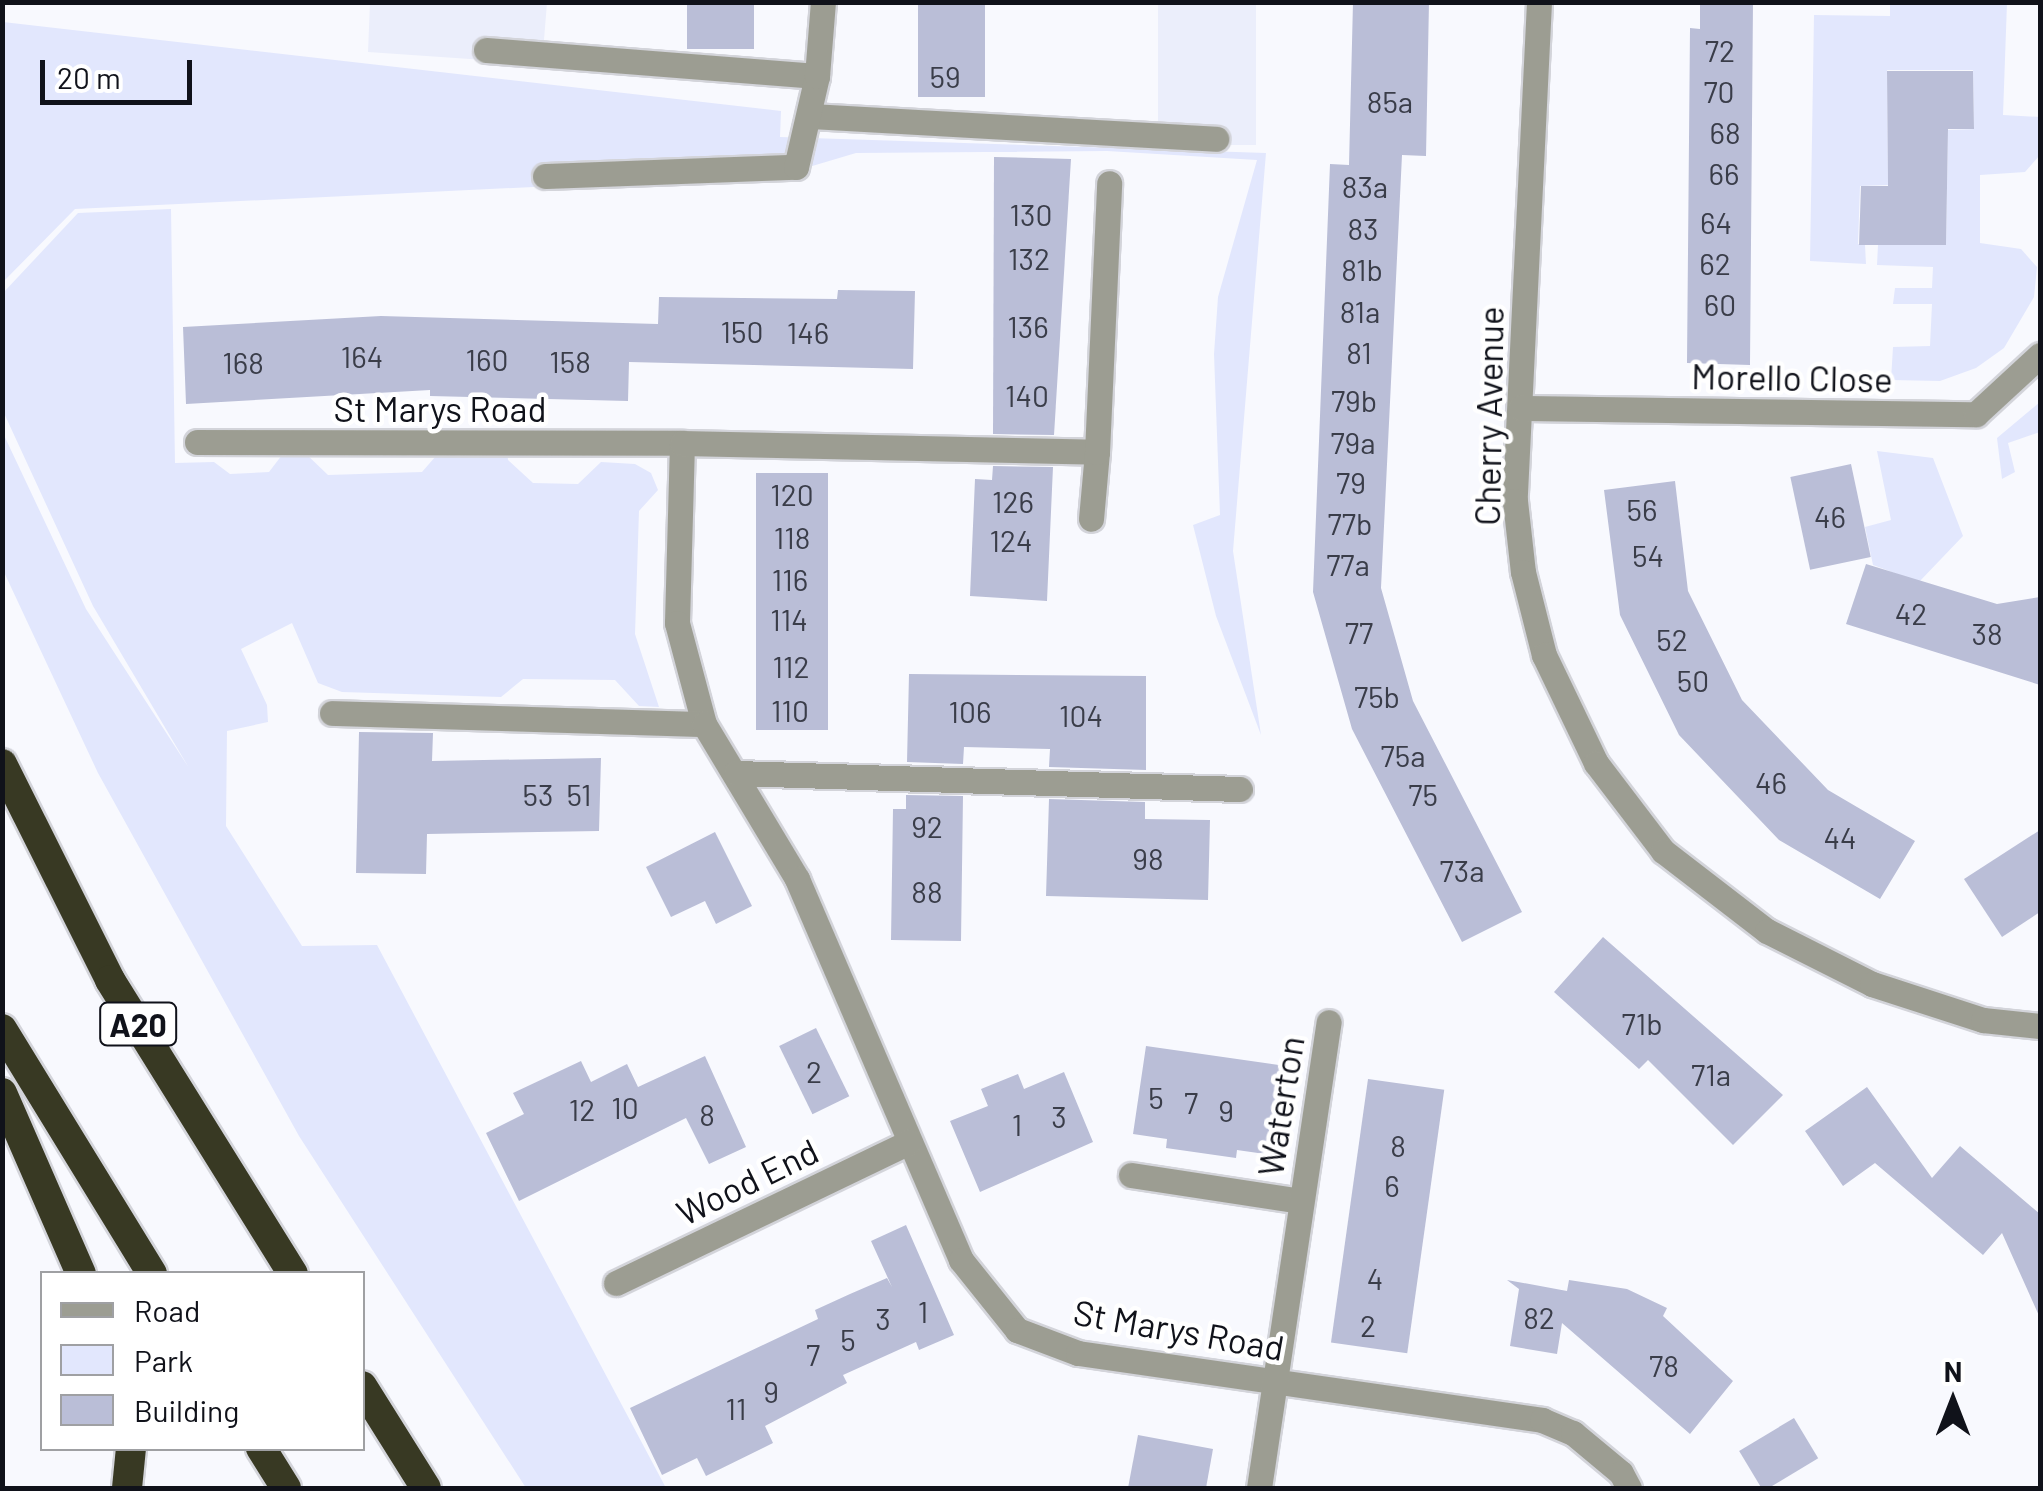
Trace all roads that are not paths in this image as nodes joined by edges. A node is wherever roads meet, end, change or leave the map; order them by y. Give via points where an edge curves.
1 (823, 2) edge
2 (1539, 2) edge
3 (486, 50) dead end
4 (817, 76) junction
5 (810, 116) junction
6 (1216, 138) dead end
7 (545, 176) dead end
8 (1109, 183) dead end
9 (2040, 355) edge
10 (1520, 408) junction
11 (198, 442) dead end
12 (682, 443) junction
13 (1098, 452) junction
14 (1091, 519) dead end
15 (332, 712) dead end
16 (704, 724) junction
17 (2, 764) edge
18 (736, 773) junction
19 (1240, 789) dead end
20 (1329, 1022) dead end
21 (2040, 1026) edge
22 (2, 1028) edge
23 (2, 1092) edge
24 (908, 1142) junction
25 (1131, 1176) dead end
26 (1300, 1201) junction
27 (80, 1271) edge
28 (150, 1271) edge
29 (291, 1271) edge
30 (616, 1283) dead end
31 (1272, 1382) junction
32 (365, 1391) edge
33 (131, 1451) edge
34 (263, 1451) edge
35 (127, 1488) edge
36 (286, 1488) edge
37 (426, 1488) edge
38 (1259, 1488) edge
39 (1629, 1488) edge

1 - 4 street
2 - 10 street, Cherry Avenue
3 - 4 street
4 - 5 street
5 - 6 street
5 - 7 street via 796,166
8 - 13 street
9 - 10 street, Morello Close via 1976,414
10 - 21 street, Cherry Avenue via 1515,502 1523,572 1544,655 1596,762 1663,851 1767,931 1872,984 1982,1020
11 - 12 street, St Marys Road
12 - 13 street, St Marys Road
12 - 16 street, St Marys Road via 677,623
13 - 14 street
15 - 16 street
16 - 18 street, St Marys Road
17 - 29 highway, A20 via 110,980
18 - 19 street
18 - 24 street, St Marys Road via 797,879
20 - 26 street, Waterton
22 - 28 highway
23 - 27 highway
24 - 30 street, Wood End
24 - 31 street, St Marys Road via 960,1260 1017,1330 1078,1353
25 - 26 street, Waterton
26 - 31 street, Waterton
31 - 38 street, Waterton
31 - 39 street, St Marys Road via 1542,1420 1573,1433 1622,1473
32 - 37 highway
33 - 35 highway
34 - 36 highway

